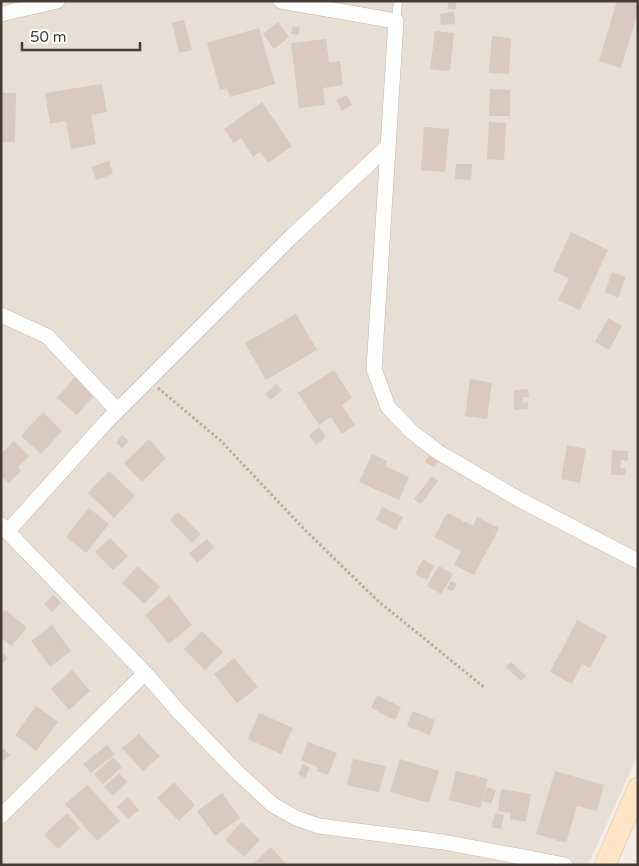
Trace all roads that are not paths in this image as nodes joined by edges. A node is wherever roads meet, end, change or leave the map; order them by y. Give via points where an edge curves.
1 (57, 1) edge
2 (281, 1) edge
3 (398, 1) edge
4 (1, 14) edge
5 (396, 21) junction
6 (388, 146) junction
7 (1, 315) edge
8 (117, 410) junction
9 (5, 528) edge
10 (638, 561) edge
11 (145, 672) junction
12 (638, 788) edge
13 (1, 816) edge
14 (565, 865) edge
15 (605, 865) edge

1 - 4 street
2 - 5 street
3 - 5 lane
5 - 6 street
6 - 8 street
6 - 10 street via 374,369 388,407 412,432 438,452 522,501
7 - 8 street via 47,336
8 - 9 street
9 - 11 street
11 - 13 street
11 - 14 street via 237,772 273,805 296,818 319,826 443,842
12 - 15 street

